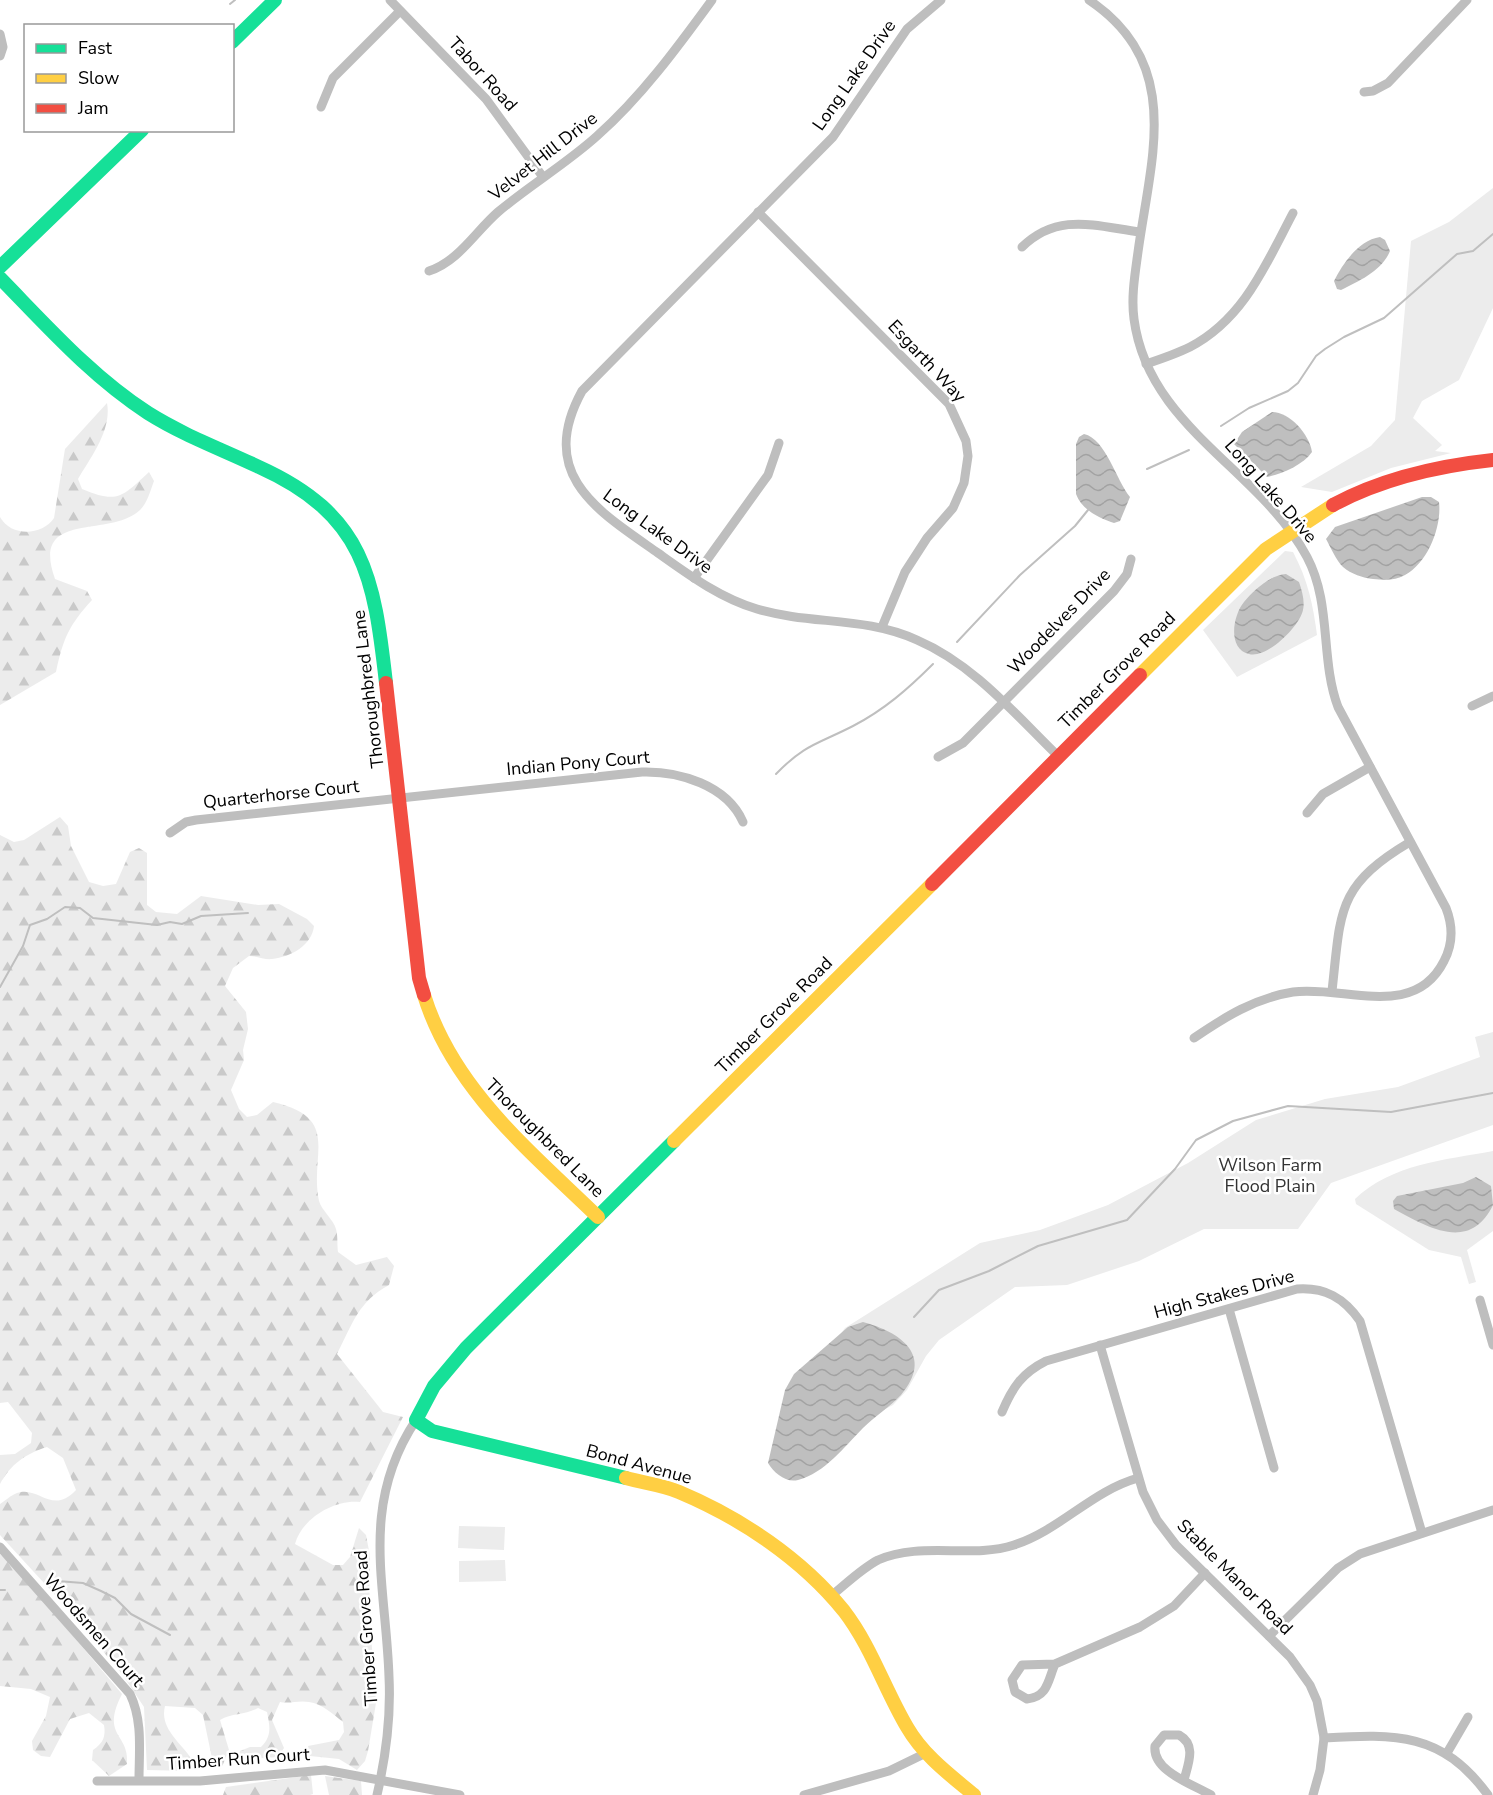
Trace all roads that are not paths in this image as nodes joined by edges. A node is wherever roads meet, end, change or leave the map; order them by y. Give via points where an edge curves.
1 (275, 0) edge
2 (390, 0) edge
3 (712, 0) edge
4 (941, 0) edge
5 (1089, 0) edge
6 (1467, 0) edge
7 (400, 10) junction
8 (0, 34) edge
9 (234, 40) edge
10 (0, 56) edge
11 (1364, 92) dead end
12 (321, 106) dead end
13 (140, 132) edge
14 (543, 177) junction
15 (758, 212) junction
16 (1293, 213) dead end
17 (1140, 232) junction
18 (1022, 248) dead end
19 (0, 267) edge
20 (429, 271) dead end
21 (0, 278) edge
22 (1146, 364) junction
23 (779, 443) dead end
24 (1493, 460) edge
25 (1289, 531) junction
26 (1131, 559) dead end
27 (694, 578) junction
28 (882, 627) junction
29 (1493, 696) edge
30 (1003, 702) junction
31 (1472, 706) dead end
32 (1057, 755) junction
33 (938, 757) dead end
34 (1370, 766) junction
35 (399, 798) junction
36 (1307, 813) dead end
37 (743, 822) dead end
38 (170, 833) dead end
39 (1410, 842) junction
40 (1332, 991) junction
41 (1194, 1038) dead end
42 (598, 1217) junction
43 (1480, 1300) dead end
44 (1229, 1309) junction
45 (1100, 1345) junction
46 (1493, 1345) edge
47 (1002, 1412) dead end
48 (416, 1420) junction
49 (1274, 1468) dead end
50 (1138, 1478) junction
51 (1493, 1510) edge
52 (1422, 1533) junction
53 (0, 1547) edge
54 (1205, 1573) junction
55 (831, 1596) junction
56 (1269, 1636) junction
57 (1054, 1664) junction
58 (1468, 1717) dead end
59 (1324, 1738) junction
60 (926, 1753) junction
61 (1447, 1753) junction
62 (381, 1778) junction
63 (139, 1780) junction
64 (1184, 1780) junction
65 (97, 1781) dead end
66 (377, 1795) edge
67 (460, 1795) edge
68 (804, 1795) edge
69 (974, 1795) edge
70 (1210, 1795) edge
71 (1312, 1795) edge
72 (1488, 1795) edge

1 - 9 street
2 - 7 street, Tabor Road
3 - 14 street, Velvet Hill Drive via 639,94 597,136
4 - 15 street, Long Lake Drive via 907,29 833,137
5 - 17 street, Long Lake Drive via 1110,16 1131,41 1152,87 1156,120
6 - 11 street via 1388,83
7 - 12 street via 333,78
7 - 14 street, Tabor Road via 486,99
8 - 10 street
13 - 19 street
14 - 20 street, Velvet Hill Drive via 493,216 449,261
15 - 27 street, Long Lake Drive via 594,378 578,399 568,422 568,460 585,497
15 - 28 street, Esgarth Way via 949,404 966,441 967,469 959,497 905,572
16 - 22 street via 1254,287 1229,320 1189,347
17 - 18 street via 1068,224 1044,229
17 - 22 street, Long Lake Drive via 1132,302
21 - 35 street, Thoroughbred Lane via 90,368 134,404 200,443 281,474 326,507 348,532 375,592
22 - 25 street, Long Lake Drive via 1180,418 1246,482
23 - 27 street via 768,475
24 - 25 street, Timber Grove Road via 1398,476 1341,499
25 - 32 street, Timber Grove Road via 1246,567
25 - 34 street, Long Lake Drive via 1308,558 1319,585 1332,692
26 - 30 street, Woodelves Drive via 1127,574 1114,591
27 - 28 street, Long Lake Drive via 727,597 764,611
28 - 30 street, Long Lake Drive via 946,655
29 - 31 street
30 - 32 street, Long Lake Drive
30 - 33 street, Woodelves Drive via 963,743
32 - 42 street, Timber Grove Road
34 - 36 street via 1323,794
34 - 39 street, Long Lake Drive
35 - 37 street, Indian Pony Court via 654,772 690,779 714,790 734,805
35 - 38 street, Quarterhorse Court via 196,820
35 - 42 street, Thoroughbred Lane via 419,978 439,1040 471,1089
39 - 40 street via 1368,870 1350,894 1339,927
39 - 40 street, Long Lake Drive via 1450,917 1452,934 1442,964 1428,982 1406,994 1378,997
40 - 41 street, Long Lake Drive via 1295,992 1268,998 1245,1006
42 - 48 street, Timber Grove Road via 431,1389 420,1404
43 - 46 street
44 - 45 street, High Stakes Drive
44 - 49 street
44 - 52 street, High Stakes Drive via 1309,1288 1339,1298 1353,1311 1365,1333
45 - 47 street, High Stakes Drive via 1035,1366 1017,1382
45 - 50 street, Stable Manor Road
48 - 55 street, Bond Avenue via 432,1431 460,1439 661,1485 694,1497 769,1541
48 - 62 street, Timber Grove Road via 393,1465 379,1535 390,1692
50 - 54 street, Stable Manor Road via 1165,1531
50 - 55 street via 1108,1489 1025,1541 988,1551 909,1552 888,1557 860,1572
51 - 52 street
52 - 56 street via 1374,1547 1348,1560
53 - 63 street, Woodsmen Court via 130,1694 139,1723
54 - 56 street, Stable Manor Road
54 - 57 street via 1160,1617
55 - 60 street, Bond Avenue via 863,1642 901,1719
56 - 59 street, Stable Manor Road via 1310,1685
57 - 57 street via 1022,1665 1012,1680 1015,1692 1027,1699 1040,1696
58 - 61 street
59 - 61 street via 1387,1736
59 - 71 street, Stable Manor Road
60 - 68 street via 889,1771
60 - 69 street, Bond Avenue
61 - 72 street via 1466,1767
62 - 63 street, Timber Run Court via 325,1770 200,1781
62 - 66 street, Timber Grove Road
62 - 67 street, Timber Run Court
63 - 65 street, Timber Run Court
64 - 64 street via 1157,1762 1155,1746 1164,1735 1179,1735 1189,1744
64 - 70 street

